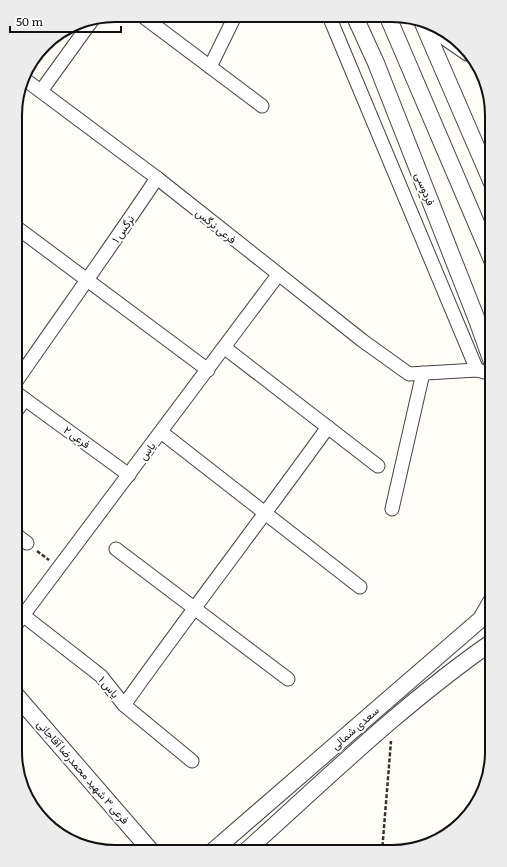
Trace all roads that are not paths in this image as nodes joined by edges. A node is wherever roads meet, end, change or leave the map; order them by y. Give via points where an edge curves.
1 (150, 22) edge
2 (232, 22) edge
3 (332, 22) edge
4 (357, 22) edge
5 (390, 22) edge
6 (88, 26) edge
7 (425, 28) edge
8 (439, 34) edge
9 (450, 42) edge
10 (210, 67) junction
11 (28, 82) edge
12 (41, 91) junction
13 (262, 106) dead end
14 (485, 167) edge
15 (156, 178) junction
16 (22, 231) edge
17 (485, 244) edge
18 (278, 275) junction
19 (86, 279) junction
20 (485, 343) edge
21 (224, 348) junction
22 (208, 370) junction
23 (477, 370) junction
24 (485, 372) edge
25 (423, 373) junction
26 (22, 374) edge
27 (22, 397) edge
28 (328, 427) junction
29 (161, 432) junction
30 (378, 466) dead end
31 (129, 475) junction
32 (392, 509) dead end
33 (265, 514) junction
34 (22, 539) edge
35 (27, 543) road end
36 (116, 549) dead end
37 (360, 587) dead end
38 (194, 607) junction
39 (485, 613) edge
40 (24, 616) joint
41 (485, 647) edge
42 (288, 679) dead end
43 (22, 702) edge
44 (124, 705) junction
45 (192, 761) dead end
46 (146, 845) edge
47 (221, 845) edge
48 (253, 845) edge

1 - 10 street
2 - 10 street
3 - 23 street
4 - 20 street, فردوسی
5 - 17 street
6 - 12 street
7 - 14 street
8 - 9 street
10 - 13 street
11 - 12 street, فرعی نرگس
12 - 15 street, فرعی نرگس
15 - 18 street, فرعی نرگس
15 - 19 street, نرگس ۱ via 120,235
16 - 19 street
18 - 21 street, یاس
18 - 25 street, فرعی نرگس via 409,374
19 - 22 street
19 - 26 street, نرگس ۱
21 - 22 street, یاس
21 - 28 street
22 - 29 street, یاس
23 - 24 street
23 - 25 street
25 - 32 street
27 - 31 street, فرعی ۲
28 - 30 street
28 - 33 street
29 - 31 street, یاس
29 - 33 street
31 - 40 street, یاس
33 - 37 street
33 - 38 street
34 - 35 street
36 - 38 street
38 - 42 street
38 - 44 street
39 - 47 street, سعدی شمالی via 481,620
40 - 44 street, یاس ۱ via 101,676
41 - 48 street, سعدی شمالی via 448,673 391,721
43 - 46 street, فرعی ۳ شهید محمدرضا آقاجانی
44 - 45 street, یاس ۱

